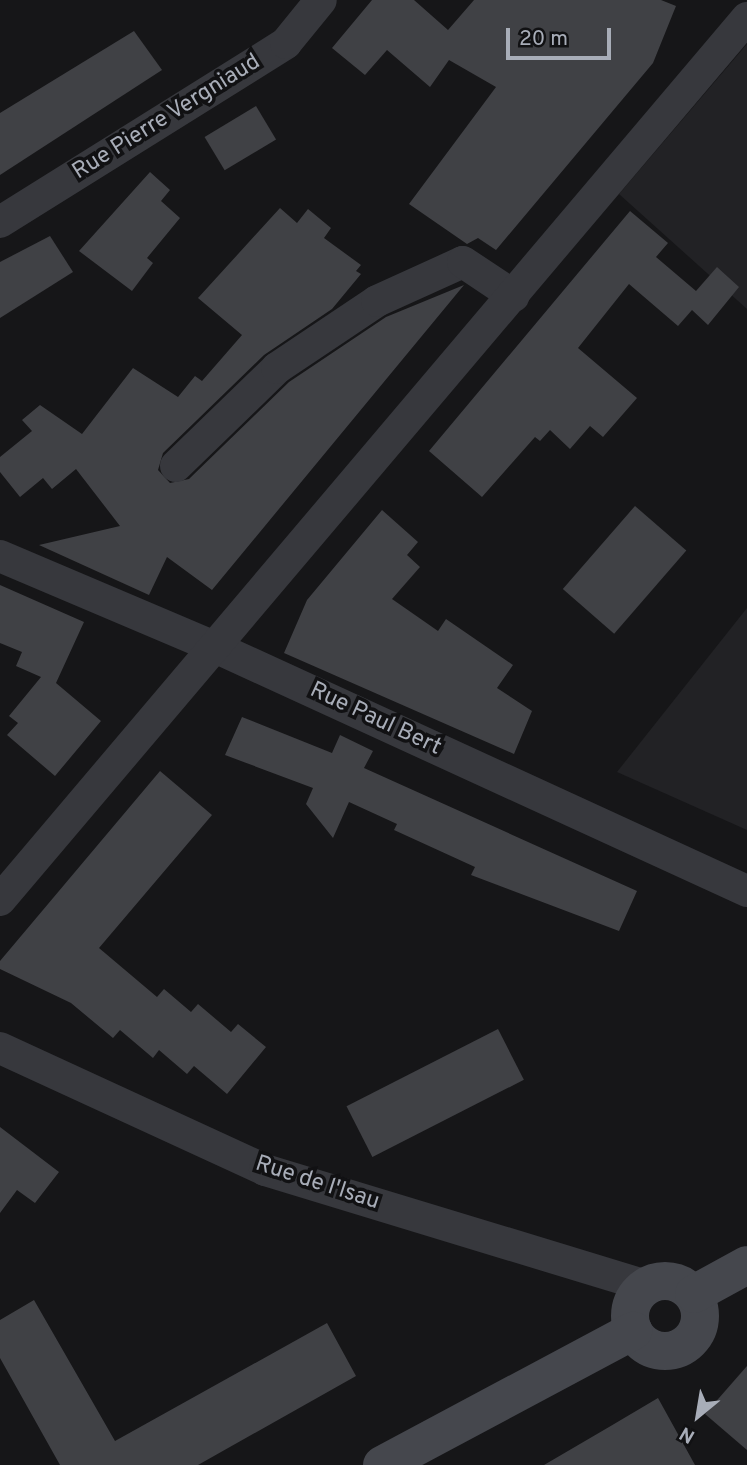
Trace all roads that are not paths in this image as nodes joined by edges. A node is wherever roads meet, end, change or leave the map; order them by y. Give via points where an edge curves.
1 (321, 0) edge
2 (747, 18) edge
3 (0, 222) edge
4 (514, 296) junction
5 (176, 466) dead end
6 (0, 556) edge
7 (217, 648) junction
8 (747, 891) edge
9 (0, 900) edge
10 (0, 1048) edge
11 (747, 1265) edge
12 (646, 1286) junction
13 (694, 1294) junction
14 (633, 1331) junction
15 (382, 1465) edge

1 - 3 street, Rue Pierre Vergniaud via 286,43
2 - 4 street
4 - 5 street via 463,262 377,301 277,368
4 - 7 street
6 - 7 street, Rue Paul Bert
7 - 8 street, Rue Paul Bert
7 - 9 street
10 - 12 street, Rue de l'Isau via 265,1170
11 - 13 main road
12 - 13 main road via 667,1280
12 - 14 main road via 631,1308
13 - 14 main road via 701,1310 699,1330 688,1344 662,1352 648,1347
14 - 15 main road

